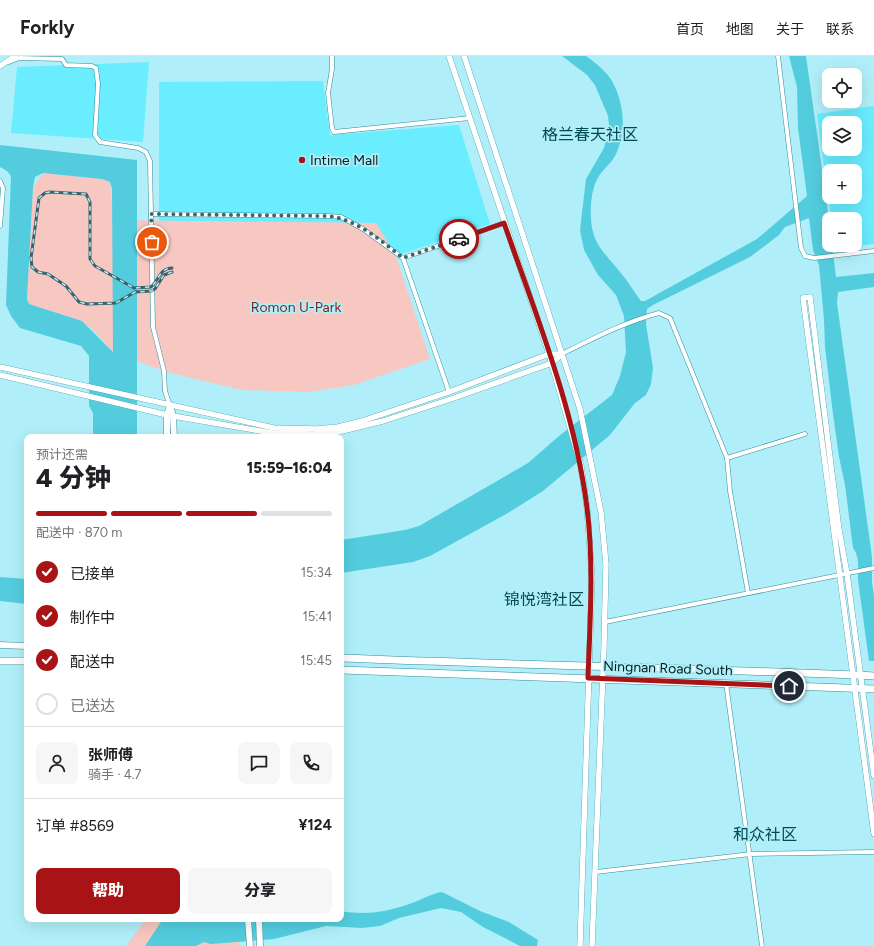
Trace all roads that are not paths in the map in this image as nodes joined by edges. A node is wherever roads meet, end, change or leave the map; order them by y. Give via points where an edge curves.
1 (15, 56) edge
2 (332, 56) edge
3 (450, 56) edge
4 (464, 56) edge
5 (778, 56) edge
6 (1, 65) edge
7 (470, 118) junction
8 (0, 181) edge
9 (151, 214) junction
10 (504, 223) junction
11 (0, 226) edge
12 (874, 251) edge
13 (403, 258) junction
14 (549, 354) junction
15 (562, 354) junction
16 (552, 364) junction
17 (0, 367) edge
18 (0, 375) edge
19 (449, 392) junction
20 (170, 406) junction
21 (170, 415) junction
22 (167, 434) edge
23 (173, 434) edge
24 (805, 434) dead end
25 (727, 458) junction
26 (874, 568) edge
27 (847, 574) junction
28 (838, 576) junction
29 (748, 593) junction
30 (605, 622) junction
31 (0, 645) edge
32 (24, 646) edge
33 (344, 658) edge
34 (0, 660) edge
35 (24, 661) edge
36 (588, 667) junction
37 (603, 668) junction
38 (344, 670) edge
39 (853, 675) junction
40 (860, 675) junction
41 (874, 676) edge
42 (588, 678) junction
43 (602, 678) junction
44 (726, 683) junction
45 (859, 688) junction
46 (874, 689) edge
47 (874, 776) edge
48 (874, 834) edge
49 (874, 852) edge
50 (751, 854) junction
51 (596, 872) junction
52 (248, 922) edge
53 (258, 922) edge
54 (250, 946) edge
55 (260, 946) edge
56 (580, 946) edge
57 (592, 946) edge
58 (762, 946) edge

1 - 6 street
2 - 7 street via 328,93 334,132
3 - 7 street
4 - 15 street
5 - 12 street via 801,248 805,256 814,258
6 - 9 street via 19,58 62,59 66,65 96,68 98,84 95,135 100,142 138,148 146,152 150,161
7 - 10 street
8 - 11 street via 3,188
9 - 13 street via 341,217 363,229
9 - 20 street via 153,327
10 - 13 street
10 - 14 street
13 - 19 street
14 - 15 street
14 - 16 street
14 - 19 street
15 - 16 street
15 - 25 street via 648,316 659,313 670,318
15 - 30 street via 580,410 601,512 606,564
16 - 21 street via 444,402 342,431 272,434
16 - 36 street via 581,466 587,508 591,552
17 - 20 street
18 - 21 street
19 - 20 street via 362,421 316,429 274,428
20 - 21 main road
21 - 22 main road
21 - 23 main road
24 - 25 street
25 - 29 street via 730,491
26 - 27 street
27 - 28 street
27 - 28 street via 839,530 810,297 803,298
27 - 40 street
28 - 29 street
28 - 39 street
29 - 30 street
30 - 37 street
31 - 32 main road
33 - 36 main road, Ningnan Road South
34 - 35 main road
36 - 37 main road, Ningnan Road South
36 - 42 street
37 - 39 main road, Ningnan Road South via 683,668
37 - 43 street
38 - 42 main road, Ningnan Road South
39 - 40 main road, Ningnan Road South
39 - 45 street
40 - 41 main road, Ningnan Road South
40 - 45 street
42 - 43 main road, Ningnan Road South
42 - 56 street
43 - 44 main road, Ningnan Road South
43 - 51 street
44 - 45 main road, Ningnan Road South
44 - 50 street
45 - 46 main road, Ningnan Road South
45 - 47 street
45 - 48 street
49 - 50 street
50 - 51 street
50 - 58 street
51 - 57 street
52 - 54 main road
53 - 55 main road

